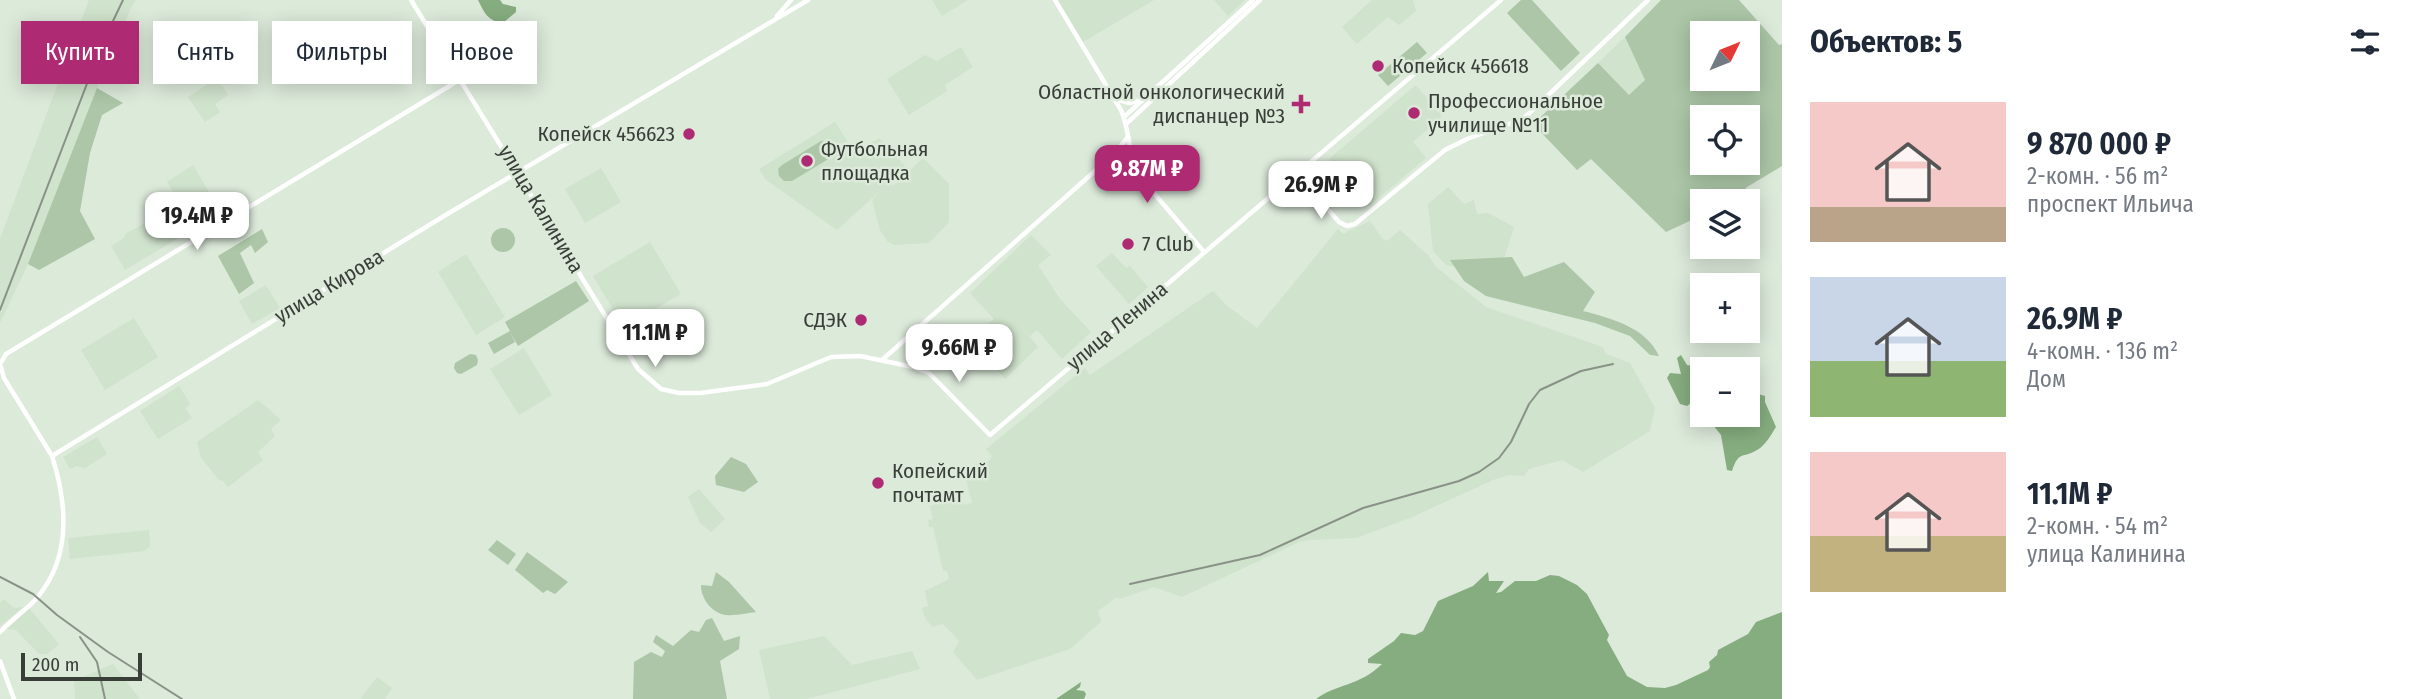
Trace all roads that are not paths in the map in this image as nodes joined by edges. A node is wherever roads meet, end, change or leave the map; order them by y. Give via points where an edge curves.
1 (411, 0) edge
2 (791, 0) edge
3 (808, 0) edge
4 (1055, 0) edge
5 (1253, 0) edge
6 (1260, 0) edge
7 (1501, 0) edge
8 (1648, 0) edge
9 (776, 17) junction
10 (426, 24) edge
11 (453, 84) edge
12 (464, 84) edge
13 (1115, 99) junction
14 (1144, 99) junction
15 (1124, 117) junction
16 (1127, 123) junction
17 (1128, 137) junction
18 (1113, 155) junction
19 (1133, 159) junction
20 (518, 171) junction
21 (1298, 174) junction
22 (1204, 252) junction
23 (882, 360) junction
24 (989, 435) joint
25 (52, 456) junction
26 (1, 630) edge
27 (0, 661) edge
28 (14, 699) edge

1 - 10 street, улица Калинина
2 - 9 street
3 - 9 street
4 - 13 street
5 - 14 street
6 - 16 street
7 - 21 street, улица Ленина
8 - 21 street via 1523,119 1467,139 1436,156 1358,221 1347,226 1339,222
9 - 20 street, улица Кирова
11 - 25 street via 6,354 0,365 4,377
12 - 20 street, улица Калинина
13 - 14 street via 1129,103
13 - 15 street
14 - 15 street
15 - 16 street
16 - 17 street
17 - 18 street
17 - 19 street
18 - 19 street via 1122,153
18 - 23 street
19 - 22 street via 1147,185
20 - 23 street, улица Калинина via 638,369 661,389 700,393 767,384 831,356
20 - 25 street, улица Кирова
21 - 22 street, улица Ленина
22 - 24 street, улица Ленина
23 - 24 street, улица Калинина via 929,373
25 - 26 street via 64,527 59,562 37,597
27 - 28 street

